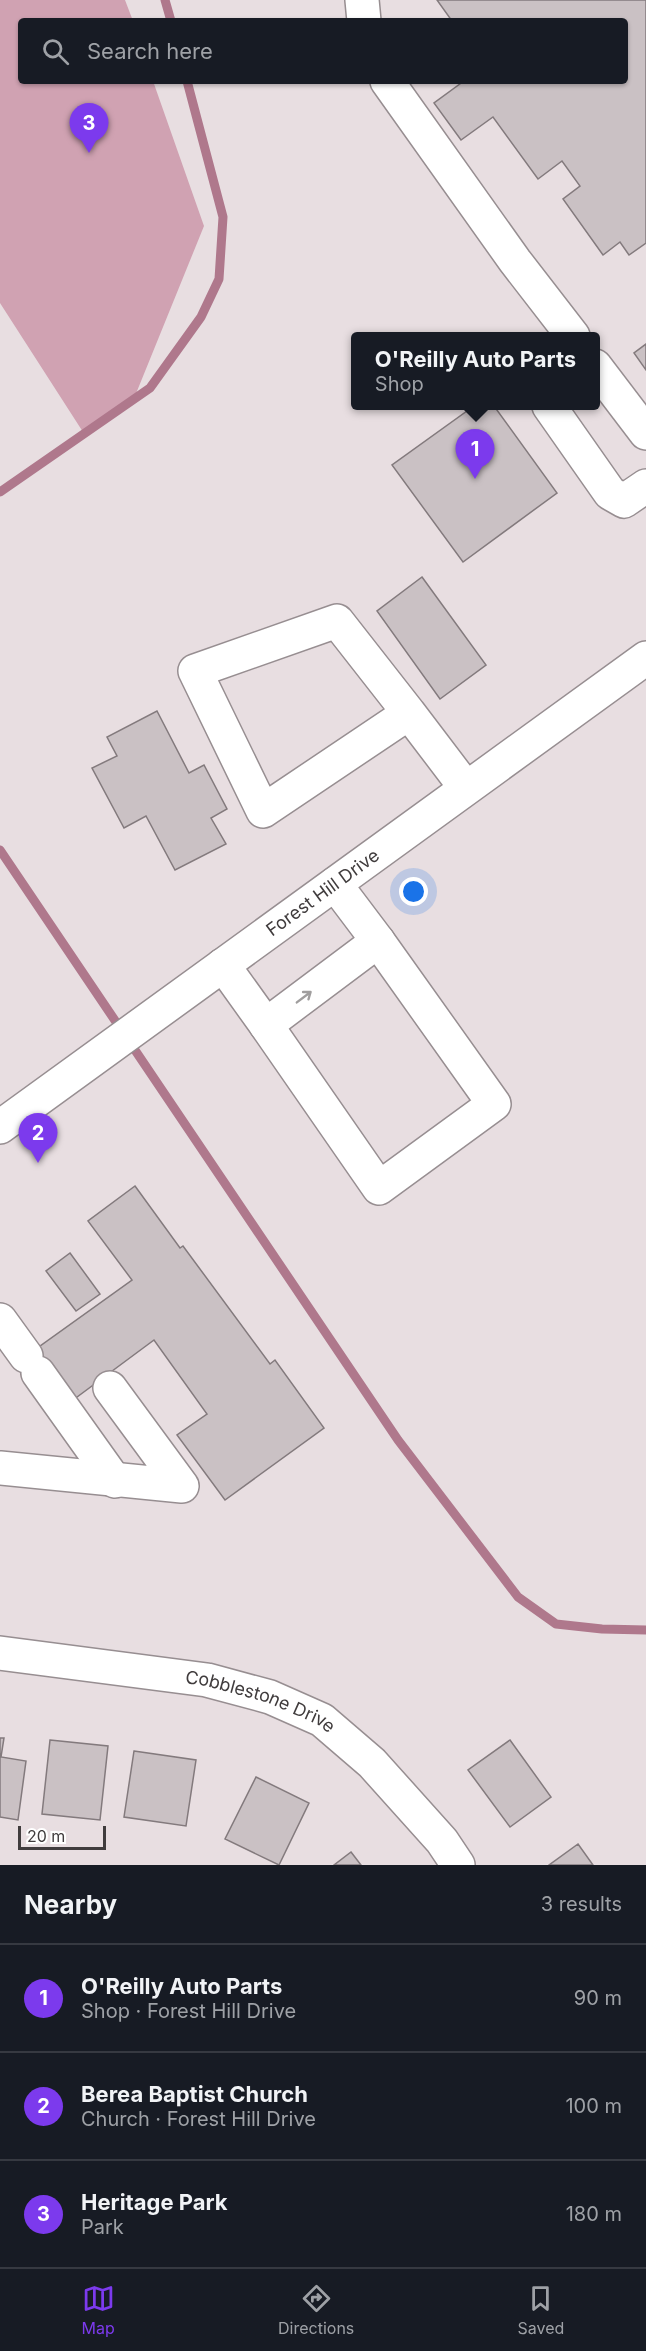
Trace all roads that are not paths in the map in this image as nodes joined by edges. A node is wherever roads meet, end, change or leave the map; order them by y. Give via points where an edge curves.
1 (362, 0) edge
2 (364, 18) edge
3 (389, 84) edge
4 (568, 332) edge
5 (600, 373) edge
6 (552, 410) edge
7 (646, 433) edge
8 (646, 486) edge
9 (646, 658) edge
10 (409, 713) junction
11 (466, 788) junction
12 (335, 884) junction
13 (378, 941) junction
14 (223, 965) junction
15 (266, 1025) junction
16 (0, 1127) edge
17 (0, 1320) edge
18 (110, 1388) dead end
19 (0, 1468) edge
20 (115, 1481) junction
21 (0, 1653) edge
22 (458, 1865) edge

1 - 2 main road
3 - 4 main road
5 - 7 main road
6 - 8 main road via 610,493 624,501
9 - 11 main road, Forest Hill Drive
10 - 10 main road via 263,811 195,671 337,621
10 - 11 main road
11 - 12 main road, Forest Hill Drive
12 - 13 main road
12 - 14 main road, Forest Hill Drive
15 -> 13 main road
13 - 15 main road via 494,1104 379,1188
14 - 15 main road
14 - 16 main road, Forest Hill Drive
17 - 20 main road
18 - 20 main road via 182,1486
19 - 20 main road
21 - 22 main road, Cobblestone Drive via 207,1680 270,1697 322,1720 372,1763 442,1841

